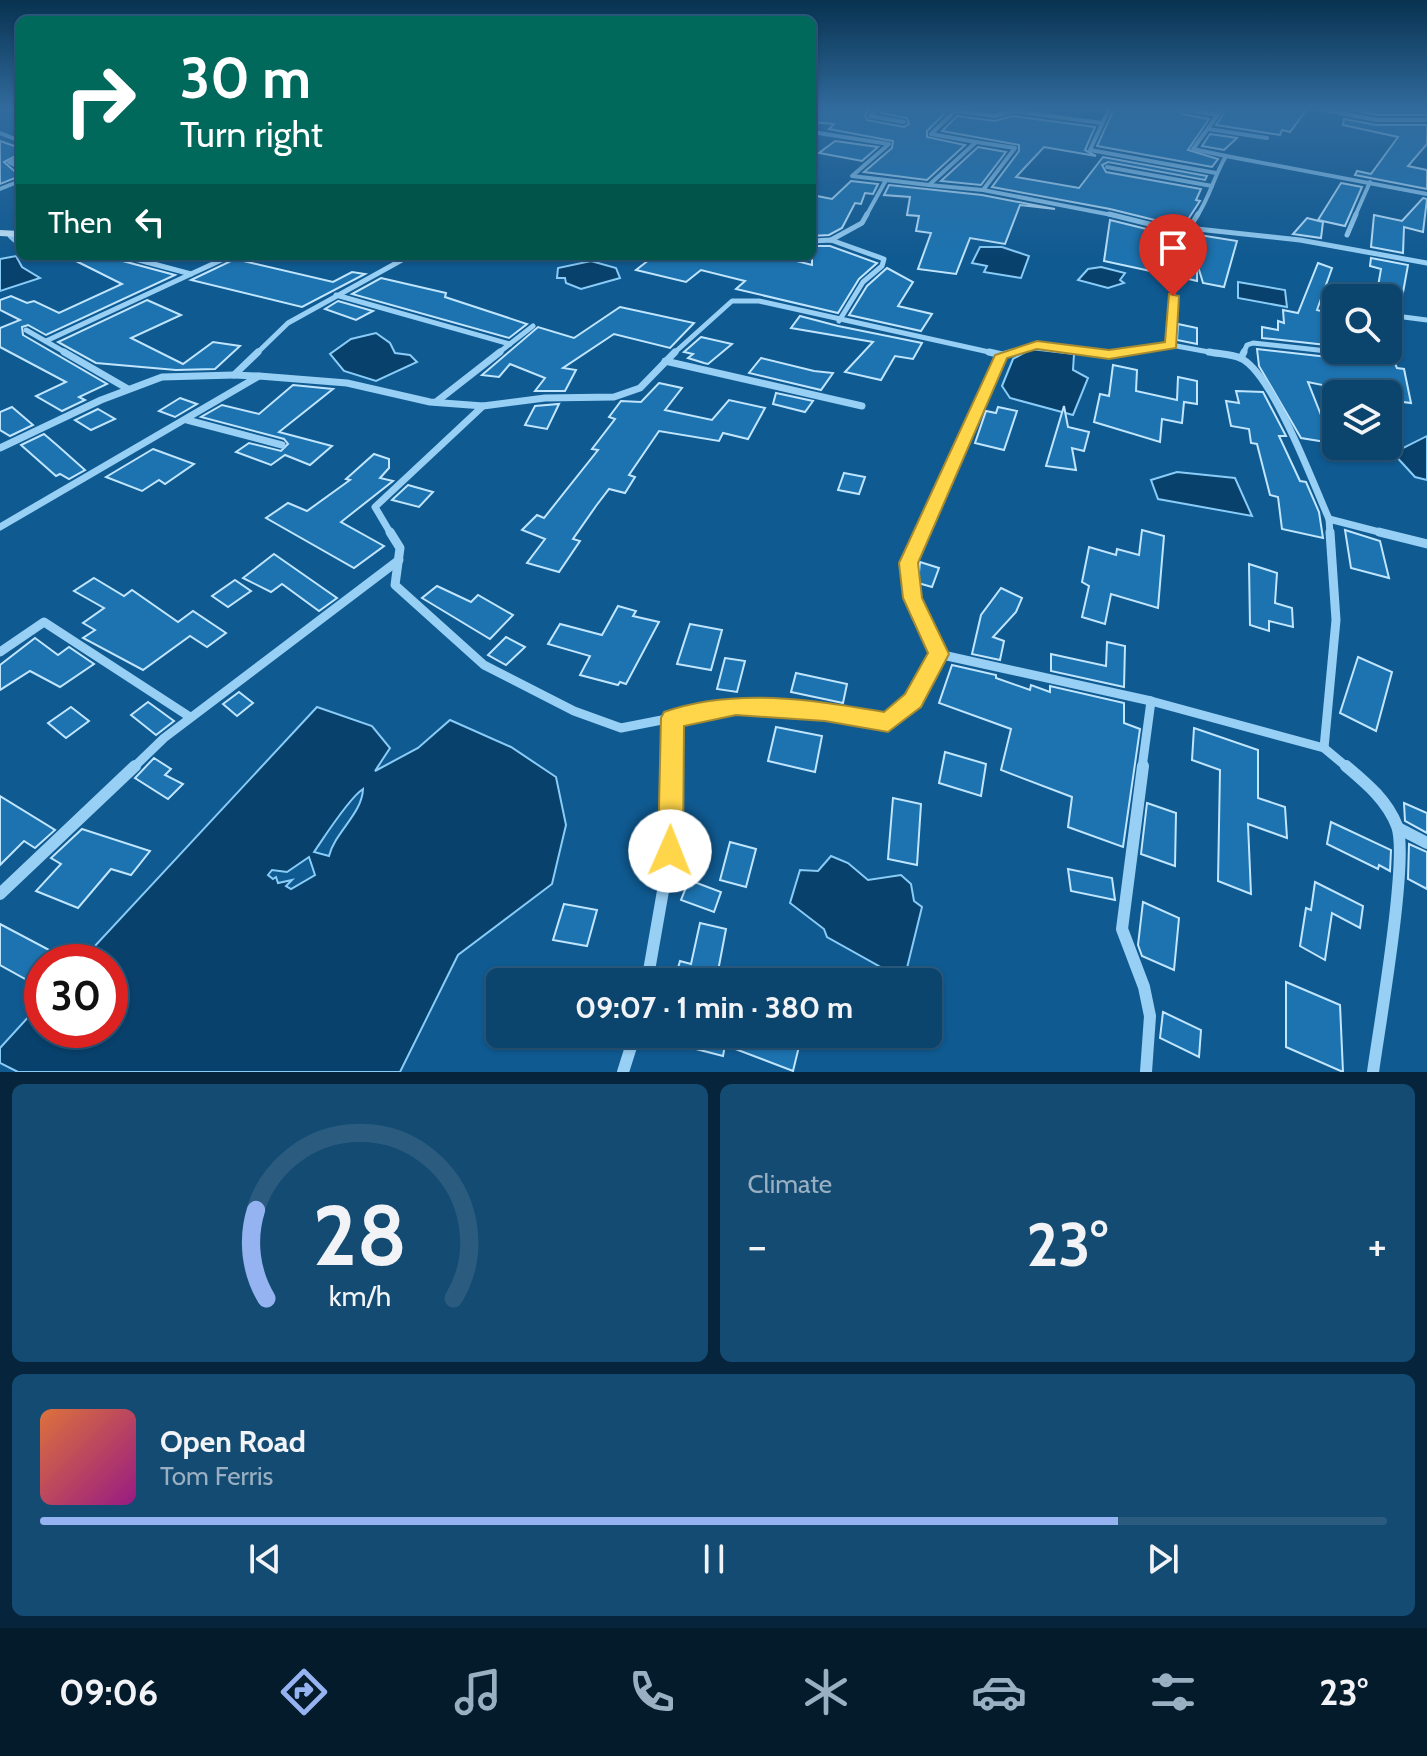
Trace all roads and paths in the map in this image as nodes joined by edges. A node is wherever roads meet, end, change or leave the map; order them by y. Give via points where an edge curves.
1 (872, 159) edge
2 (957, 159) edge
3 (1007, 159) edge
4 (1139, 159) edge
5 (1224, 159) edge
6 (1243, 159) edge
7 (1107, 167) dead end
8 (1216, 173) junction
9 (886, 180) junction
10 (1370, 182) junction
11 (929, 185) junction
12 (1212, 186) junction
13 (983, 190) junction
14 (1427, 194) edge
15 (1186, 231) junction
16 (1347, 235) dead end
17 (831, 240) junction
18 (816, 241) edge
19 (139, 260) edge
20 (151, 260) edge
21 (221, 260) edge
22 (402, 260) edge
23 (146, 262) junction
24 (1427, 263) edge
25 (191, 274) junction
26 (336, 295) junction
27 (1402, 317) edge
28 (1427, 320) edge
29 (839, 321) junction
30 (533, 326) dead end
31 (26, 330) dead end
32 (46, 341) junction
33 (510, 344) junction
34 (1171, 345) junction
35 (1322, 352) edge
36 (1002, 355) junction
37 (1241, 358) junction
38 (665, 361) junction
39 (234, 375) junction
40 (259, 376) junction
41 (128, 389) junction
42 (436, 402) junction
43 (483, 406) junction
44 (862, 406) dead end
45 (187, 420) junction
46 (282, 445) dead end
47 (0, 448) edge
48 (1329, 519) junction
49 (0, 527) edge
50 (1427, 544) edge
51 (399, 560) junction
52 (0, 652) edge
53 (938, 654) junction
54 (1151, 701) junction
55 (190, 717) junction
56 (672, 718) junction
57 (1324, 748) junction
58 (1398, 828) junction
59 (1427, 843) edge
60 (0, 894) edge
61 (649, 968) edge
62 (631, 1048) edge
63 (623, 1072) edge
64 (1146, 1072) edge
65 (1373, 1072) edge

1 - 9 street via 852,176
2 - 11 street
3 - 13 street
4 - 8 street
5 - 8 street
6 - 10 street
7 - 12 street
8 - 12 street
9 - 11 street
9 - 17 street via 862,223
10 - 14 street
10 - 16 street
11 - 13 street
12 - 15 street
13 - 15 street
15 - 24 street via 1300,240
15 - 34 street via 1172,274
17 - 18 street
17 - 29 street via 884,259
19 - 23 street
20 - 23 street
21 - 25 street
22 - 26 street
23 - 25 street
25 - 32 street
26 - 33 street
26 - 39 street via 288,323
27 - 28 street
29 - 36 street
29 - 38 street via 759,301 732,301
30 - 33 street
31 - 32 street
32 - 41 street
33 - 42 street
34 - 36 street via 1109,355 1037,345
34 - 37 street
35 - 37 street via 1253,343
36 - 53 street via 908,563 912,598
37 - 48 street via 1284,416
38 - 43 street via 640,388 614,397
38 - 44 street
39 - 40 street
39 - 41 street via 162,377
40 - 42 street via 347,383
40 - 45 street
41 - 47 street
42 - 43 street
43 - 51 street via 375,507 400,548
45 - 46 street
45 - 49 street
48 - 50 street
48 - 57 street via 1336,620
51 - 55 street
51 - 56 street via 395,585 484,665 574,711 621,728
52 - 55 street via 44,622
53 - 54 street
53 - 56 street via 913,700 888,722 736,706
54 - 57 street
54 - 64 street via 1122,929 1150,1016
55 - 60 street
56 - 61 street via 670,851
57 - 58 street via 1376,791
58 - 59 street
58 - 65 street via 1399,866
62 - 63 street

